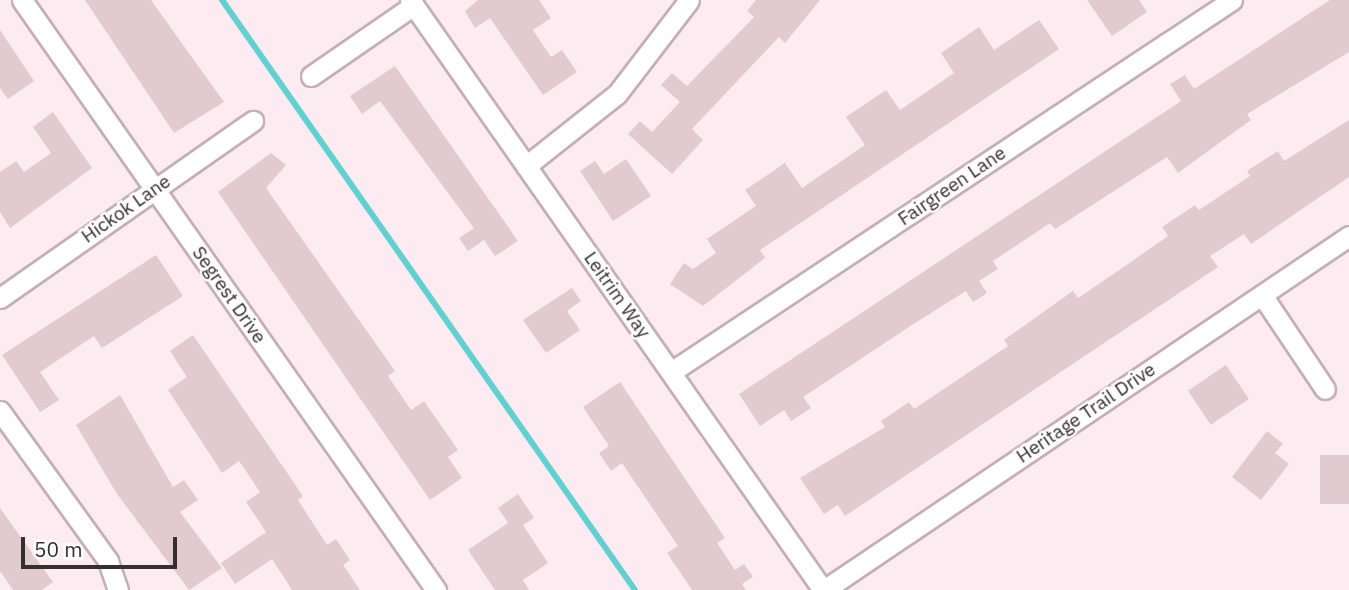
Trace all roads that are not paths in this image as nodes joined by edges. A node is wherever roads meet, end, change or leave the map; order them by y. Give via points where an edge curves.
1 (22, 0) edge
2 (689, 0) edge
3 (1232, 0) edge
4 (412, 3) edge
5 (1208, 7) edge
6 (311, 76) dead end
7 (253, 121) dead end
8 (526, 166) junction
9 (154, 188) junction
10 (1349, 236) edge
11 (1262, 295) junction
12 (0, 298) edge
13 (671, 372) junction
14 (1325, 389) dead end
15 (0, 411) edge
16 (118, 590) edge
17 (436, 590) edge
18 (823, 590) edge

1 - 9 street, Segrest Drive
2 - 8 street via 617,94
3 - 5 street, Fairgreen Lane
4 - 6 street
4 - 8 street, Leitrim Way
5 - 13 street, Fairgreen Lane
7 - 9 street, Hickok Lane
8 - 13 street, Leitrim Way
9 - 12 street, Hickok Lane
9 - 17 street, Segrest Drive
10 - 11 street, Heritage Trail Drive
11 - 14 street
11 - 18 street, Heritage Trail Drive
13 - 18 street, Leitrim Way
15 - 16 street via 108,561

